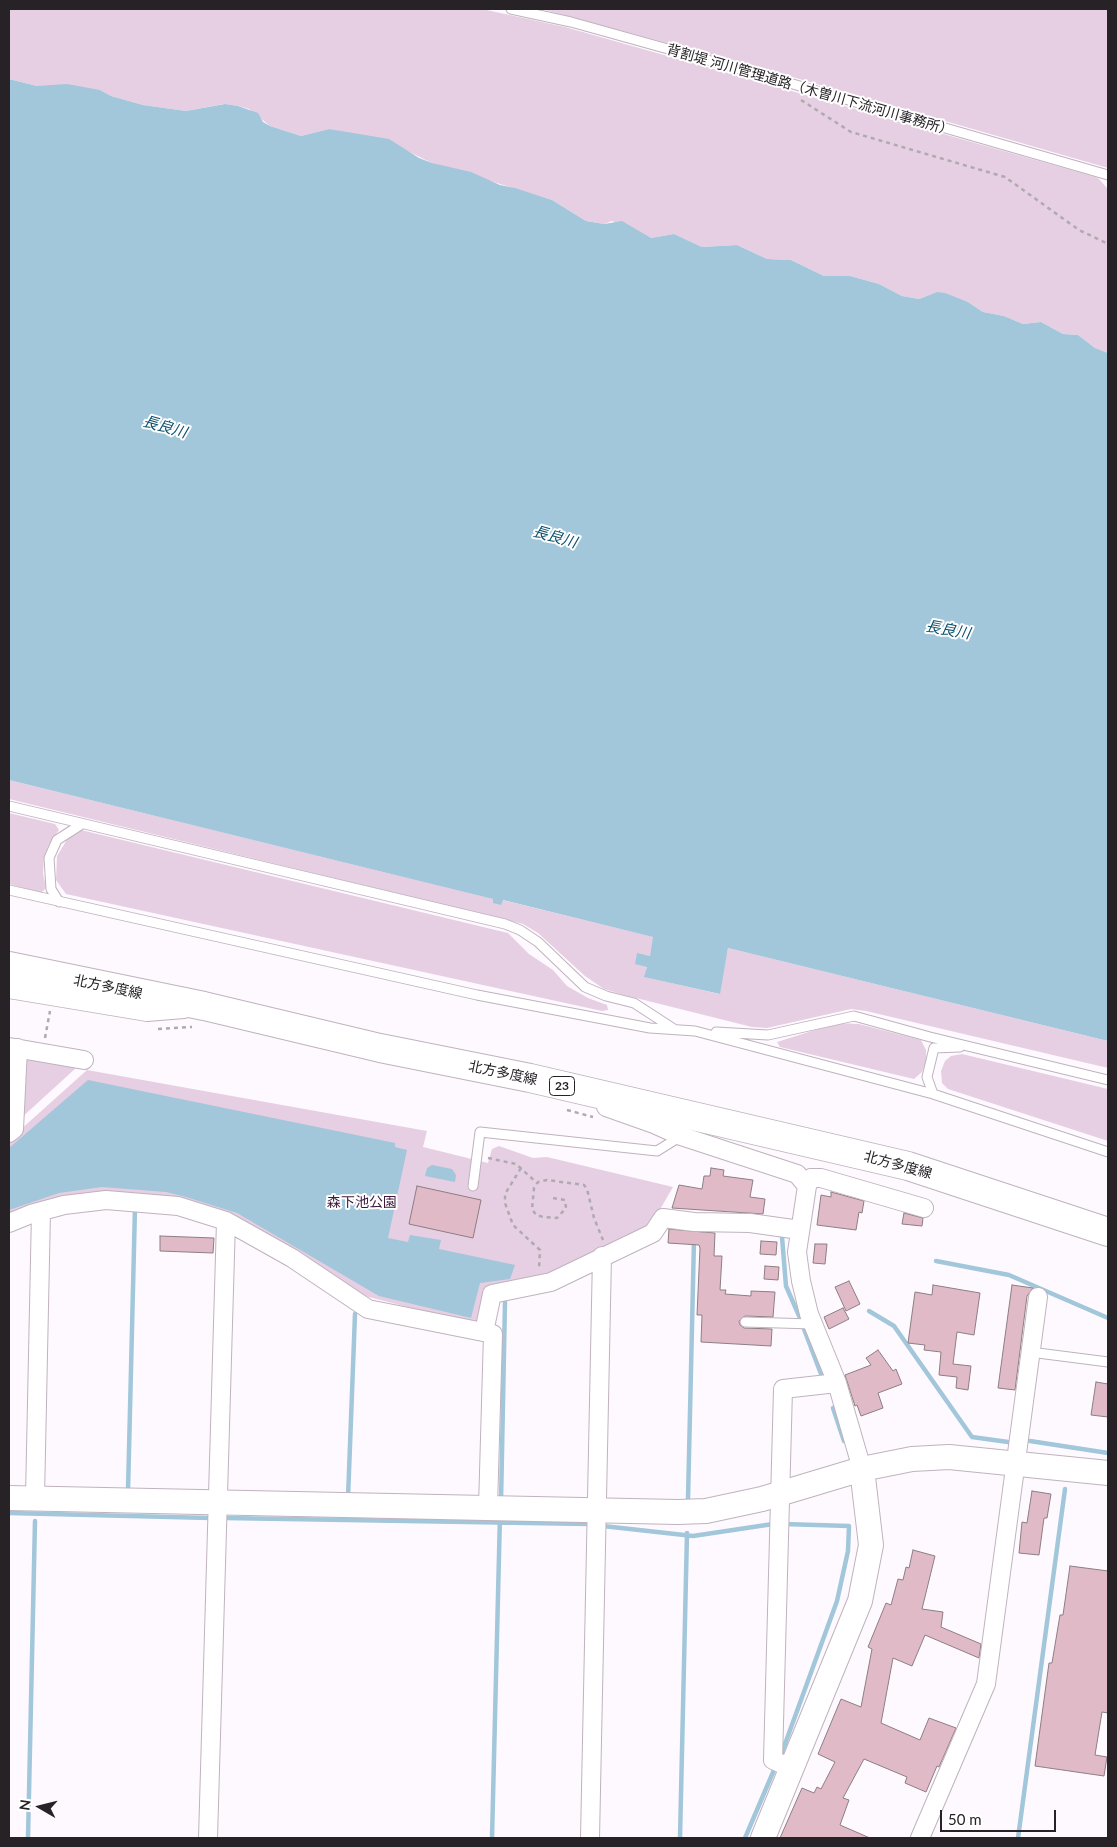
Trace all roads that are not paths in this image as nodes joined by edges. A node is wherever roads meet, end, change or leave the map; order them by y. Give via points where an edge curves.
1 (511, 9) edge
2 (1108, 175) edge
3 (9, 806) edge
4 (82, 824) junction
5 (9, 890) edge
6 (59, 902) junction
7 (9, 966) edge
8 (9, 989) edge
9 (204, 1006) junction
10 (675, 1029) junction
11 (695, 1031) junction
12 (973, 1047) junction
13 (13, 1048) edge
14 (84, 1060) dead end
15 (530, 1078) junction
16 (1108, 1080) edge
17 (933, 1094) junction
18 (9, 1133) edge
19 (681, 1136) junction
20 (1108, 1152) edge
21 (473, 1186) dead end
22 (807, 1186) junction
23 (924, 1208) dead end
24 (41, 1211) junction
25 (226, 1221) junction
26 (9, 1222) edge
27 (800, 1230) junction
28 (1108, 1232) edge
29 (605, 1255) junction
30 (1038, 1297) dead end
31 (745, 1322) dead end
32 (813, 1324) junction
33 (484, 1332) junction
34 (1030, 1352) junction
35 (1108, 1362) edge
36 (837, 1383) junction
37 (1014, 1465) junction
38 (862, 1469) junction
39 (1108, 1473) edge
40 (780, 1494) junction
41 (9, 1498) edge
42 (35, 1498) junction
43 (216, 1503) junction
44 (495, 1508) junction
45 (597, 1512) junction
46 (793, 1768) junction
47 (208, 1838) edge
48 (590, 1838) edge
49 (763, 1838) edge
50 (920, 1838) edge

1 - 2 lane, 背割堤 河川管理道路（木曽川下流河川事務所） via 571,22
3 - 4 lane
4 - 6 lane via 57,840 49,858 51,889
4 - 10 lane via 505,924 538,942 585,987 634,1003
5 - 6 lane
6 - 10 lane via 477,994 650,1028
7 - 9 main road, 北方多度線 / 23
8 - 9 street via 147,1012
9 - 15 main road, 北方多度線 / 23 via 380,1048
10 - 11 lane
11 - 12 lane via 768,1035 854,1016
11 - 17 lane
12 - 16 lane
12 - 17 lane via 934,1048 927,1077
13 - 14 street
13 - 18 street via 14,1129
15 - 19 street
15 - 28 main road, 北方多度線 / 23 via 908,1166
17 - 20 lane
19 - 21 lane via 657,1151 480,1132
19 - 22 street via 797,1174
22 - 23 street via 811,1178 821,1178
22 - 27 street
24 - 25 street via 106,1200 137,1201 178,1206
24 - 26 street
24 - 42 street
25 - 33 street via 292,1258 368,1309
25 - 43 street
27 - 29 street via 750,1223 664,1218 652,1233
27 - 32 street via 797,1252 801,1281
29 - 33 street via 551,1282 492,1294
29 - 45 street
30 - 34 street
31 - 32 lane
32 - 36 street
33 - 44 street via 493,1334
34 - 35 lane
34 - 37 street
36 - 38 street
36 - 40 street via 783,1389
37 - 38 street via 949,1457 912,1459
37 - 39 street
37 - 50 street via 986,1684
38 - 40 street
38 - 46 street via 871,1544 860,1601
40 - 45 street via 706,1512
40 - 46 street via 774,1760
41 - 42 street
42 - 43 street
43 - 44 street
43 - 47 street
44 - 45 street
45 - 48 street
46 - 49 street

